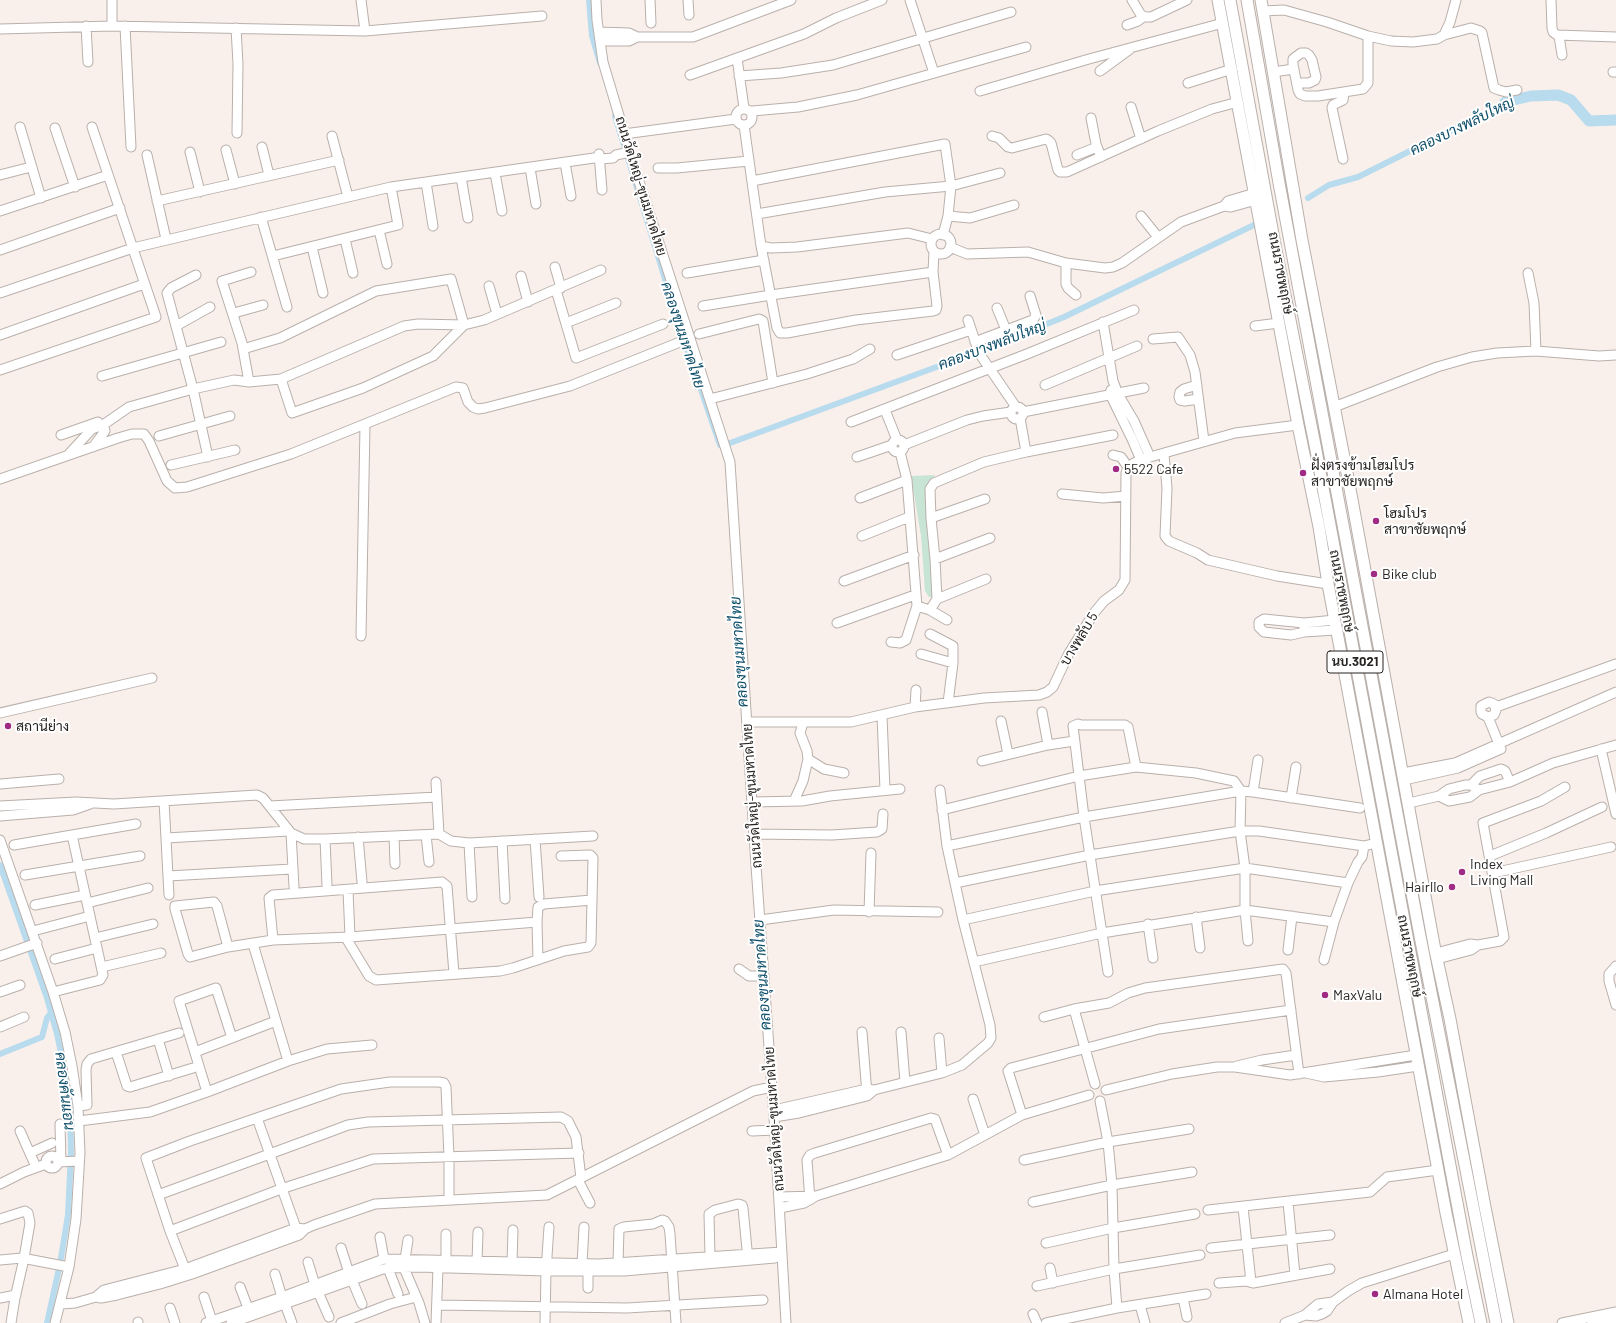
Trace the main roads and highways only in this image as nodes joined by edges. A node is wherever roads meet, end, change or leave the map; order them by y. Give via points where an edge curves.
1 (1218, 0) edge
2 (1230, 0) edge
3 (1247, 0) edge
4 (1262, 6) edge
5 (1280, 183) junction
6 (1256, 199) junction
7 (1302, 240) junction
8 (1275, 245) junction
9 (1314, 445) junction
10 (1319, 527) junction
11 (1436, 954) junction
12 (1438, 1026) junction
13 (1469, 1323) edge
14 (1481, 1323) edge
15 (1496, 1323) edge
16 (1508, 1323) edge

1 - 6 main road, ถนนราชพฤกษ์ / นบ.3021
2 - 8 main road, ถนนราชพฤกษ์ / นบ.3021
3 - 5 main road, ถนนราชพฤกษ์ / นบ.3021
4 - 7 main road, ถนนราชพฤกษ์ / นบ.3021
5 - 7 main road
5 - 12 main road, ถนนราชพฤกษ์ / นบ.3021
6 - 8 main road
6 - 10 main road, ถนนราชพฤกษ์ / นบ.3021
7 - 11 main road, ถนนราชพฤกษ์ / นบ.3021
8 - 9 main road, ถนนราชพฤกษ์ / นบ.3021
9 - 10 main road via 1312,461
9 - 14 main road, ถนนราชพฤกษ์ / นบ.3021 via 1466,1256
10 - 13 main road, ถนนราชพฤกษ์ / นบ.3021 via 1415,1059
11 - 12 main road
11 - 16 main road, ถนนราชพฤกษ์ / นบ.3021
12 - 15 main road, ถนนราชพฤกษ์ / นบ.3021

